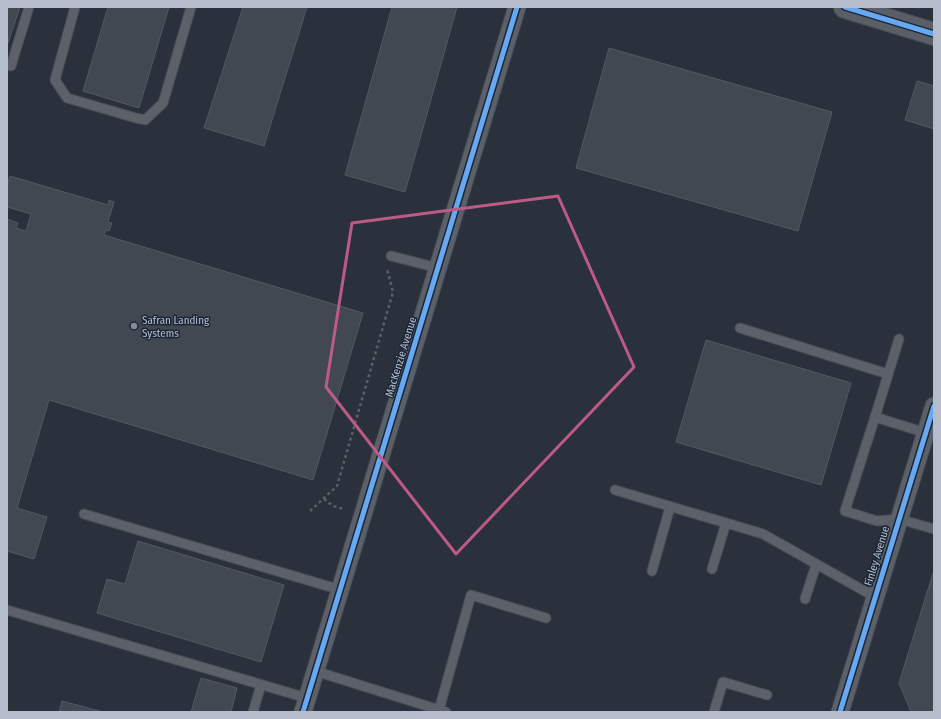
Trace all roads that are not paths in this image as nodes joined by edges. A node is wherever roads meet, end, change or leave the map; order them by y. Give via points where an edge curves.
1 (28, 7) edge
2 (75, 7) edge
3 (191, 7) edge
4 (517, 7) edge
5 (845, 7) edge
6 (934, 34) edge
7 (7, 64) edge
8 (391, 256) dead end
9 (438, 268) junction
10 (740, 328) dead end
11 (899, 340) dead end
12 (888, 374) junction
13 (934, 406) edge
14 (875, 417) junction
15 (926, 433) junction
16 (615, 490) dead end
17 (670, 506) junction
18 (84, 514) dead end
19 (900, 519) junction
20 (726, 523) junction
21 (934, 529) edge
22 (816, 565) junction
23 (712, 569) dead end
24 (652, 571) dead end
25 (340, 590) junction
26 (875, 597) junction
27 (805, 599) dead end
28 (7, 610) edge
29 (546, 618) dead end
30 (316, 671) junction
31 (261, 685) junction
32 (767, 695) dead end
33 (305, 705) edge
34 (442, 711) edge
35 (254, 712) edge
36 (714, 712) edge
37 (840, 712) edge

1 - 7 lane via 11,66
2 - 3 lane via 55,80 67,98 146,120 163,103
4 - 9 street, MacKenzie Avenue
5 - 6 street
8 - 9 lane
9 - 25 street, MacKenzie Avenue
10 - 12 lane
11 - 12 lane
12 - 14 lane
13 - 15 street, Finley Avenue
14 - 15 lane
14 - 19 lane via 846,510 877,521
15 - 19 street, Finley Avenue
16 - 17 lane
17 - 20 lane
17 - 24 lane
18 - 25 lane
19 - 21 lane
19 - 26 street, Finley Avenue
20 - 22 lane via 763,534
20 - 23 lane
22 - 26 lane
22 - 27 lane
25 - 30 street, MacKenzie Avenue
26 - 37 street, Finley Avenue
28 - 31 lane
29 - 34 lane via 471,595
30 - 33 street, MacKenzie Avenue
30 - 34 lane
31 - 33 lane
31 - 35 lane
32 - 36 lane via 723,682

